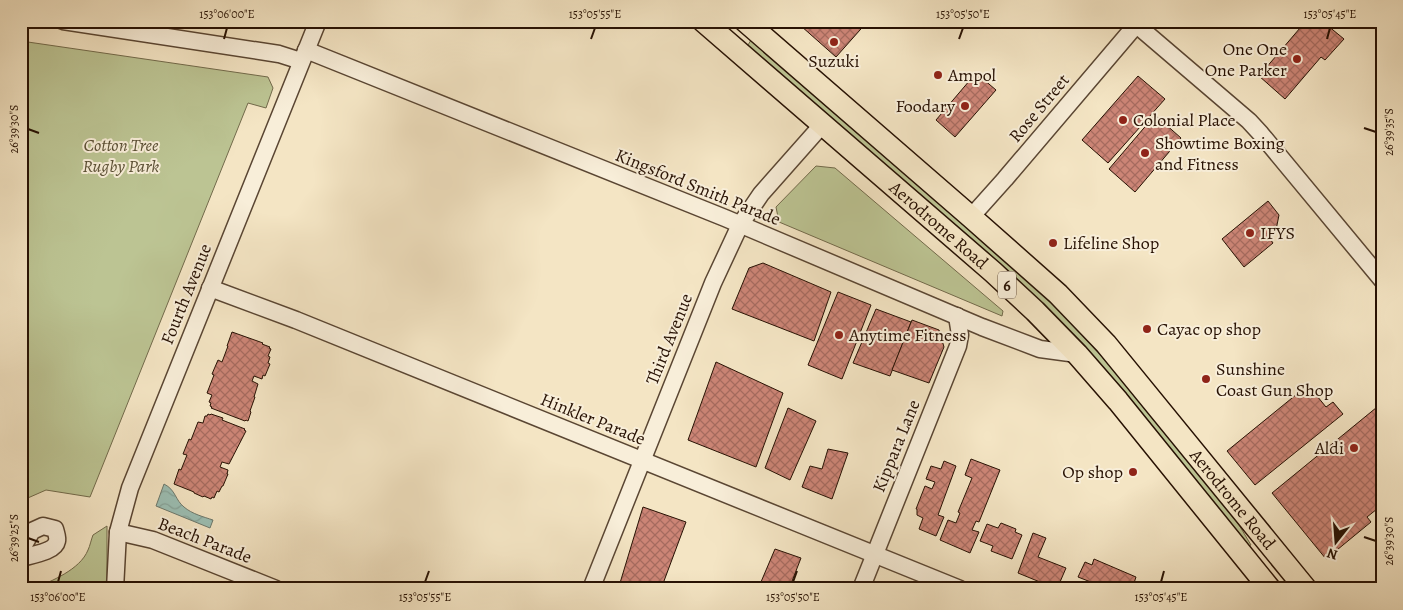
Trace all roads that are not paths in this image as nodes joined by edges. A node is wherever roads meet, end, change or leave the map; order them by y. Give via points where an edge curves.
1 (63, 21) edge
2 (318, 21) edge
3 (703, 21) edge
4 (744, 21) edge
5 (1134, 23) edge
6 (304, 55) junction
7 (822, 125) junction
8 (971, 217) junction
9 (740, 225) junction
10 (1382, 280) edge
11 (210, 288) junction
12 (957, 316) junction
13 (1077, 354) junction
14 (642, 460) junction
15 (118, 532) junction
16 (21, 550) edge
17 (874, 554) junction
18 (21, 558) edge
19 (115, 589) edge
20 (276, 589) edge
21 (591, 589) edge
22 (861, 589) edge
23 (960, 589) edge
24 (1270, 589) edge
25 (1306, 589) edge

1 - 6 street, Kingsford Smith Parade via 279,54
2 - 6 street, Fourth Avenue
3 - 7 main road, Aerodrome Road / 6
4 - 8 main road, Aerodrome Road / 6
5 - 8 street, Rose Street
5 - 10 street via 1249,121
6 - 9 street, Kingsford Smith Parade
6 - 11 street, Fourth Avenue
7 - 9 street, Third Avenue via 761,194
7 - 13 main road, Aerodrome Road / 6 via 993,272
8 - 25 main road, Aerodrome Road / 6 via 1058,294 1106,344
9 - 12 street, Kingsford Smith Parade
9 - 14 street, Third Avenue
11 - 14 street, Hinkler Parade
11 - 15 street, Fourth Avenue via 130,488
12 - 13 street, Kingsford Smith Parade via 1040,349
12 - 17 street, Kippara Lane via 958,346
13 - 24 main road, Aerodrome Road / 6
14 - 17 street, Hinkler Parade
14 - 21 street, Third Avenue
15 - 19 street, Fourth Avenue
15 - 20 street, Beach Parade via 153,540
16 - 18 street via 32,531 42,526 55,529 58,540 55,547
17 - 22 street, Kippara Lane
17 - 23 street, Hinkler Parade

